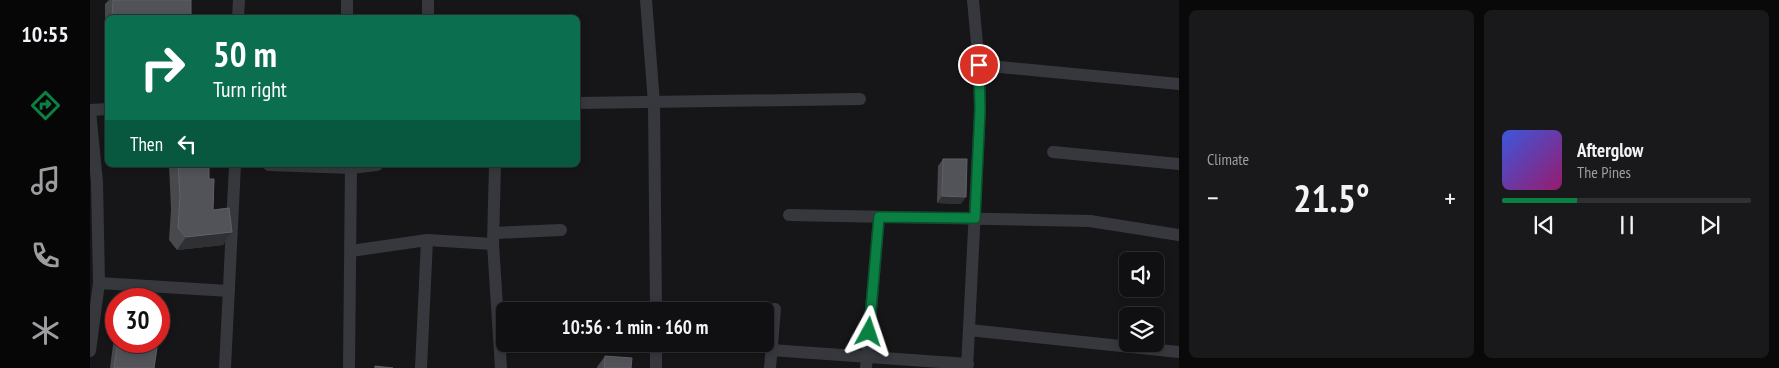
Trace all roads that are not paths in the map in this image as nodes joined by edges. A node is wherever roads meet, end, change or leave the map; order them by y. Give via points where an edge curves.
1 (239, 0) edge
2 (347, 0) edge
3 (428, 0) edge
4 (646, 0) edge
5 (973, 0) edge
6 (238, 15) edge
7 (347, 15) edge
8 (428, 15) edge
9 (979, 65) junction
10 (1179, 84) edge
11 (860, 99) dead end
12 (580, 103) edge
13 (654, 103) junction
14 (105, 109) edge
15 (90, 110) edge
16 (1053, 152) dead end
17 (1179, 164) edge
18 (235, 167) edge
19 (351, 167) edge
20 (495, 167) edge
21 (789, 215) dead end
22 (879, 217) junction
23 (975, 218) junction
24 (561, 230) dead end
25 (1179, 235) edge
26 (493, 238) junction
27 (427, 240) junction
28 (350, 251) junction
29 (99, 283) junction
30 (229, 291) junction
31 (656, 302) edge
32 (775, 309) dead end
33 (774, 319) edge
34 (969, 330) junction
35 (774, 350) edge
36 (90, 351) edge
37 (656, 352) edge
38 (771, 352) edge
39 (1179, 352) edge
40 (867, 362) edge
41 (918, 364) edge
42 (968, 366) edge
43 (225, 368) edge
44 (349, 368) edge
45 (421, 368) edge
46 (501, 368) edge
47 (656, 368) edge
48 (770, 368) edge

1 - 6 street
2 - 7 street
3 - 8 street
4 - 13 street
5 - 9 street
9 - 10 street
9 - 23 street
11 - 13 street
12 - 13 street
13 - 31 street
14 - 15 street
15 - 29 street via 97,182
16 - 17 street
18 - 30 street
19 - 28 street
20 - 26 street
21 - 22 street
22 - 23 street
22 - 40 street
23 - 25 street via 1090,221
23 - 34 street
24 - 26 street
26 - 27 street
26 - 46 street
27 - 28 street
27 - 45 street
28 - 44 street
29 - 30 street
29 - 36 street
30 - 43 street
32 - 33 street
34 - 39 street
34 - 42 street
35 - 40 street
37 - 47 street
38 - 48 street
40 - 41 street
41 - 42 street

